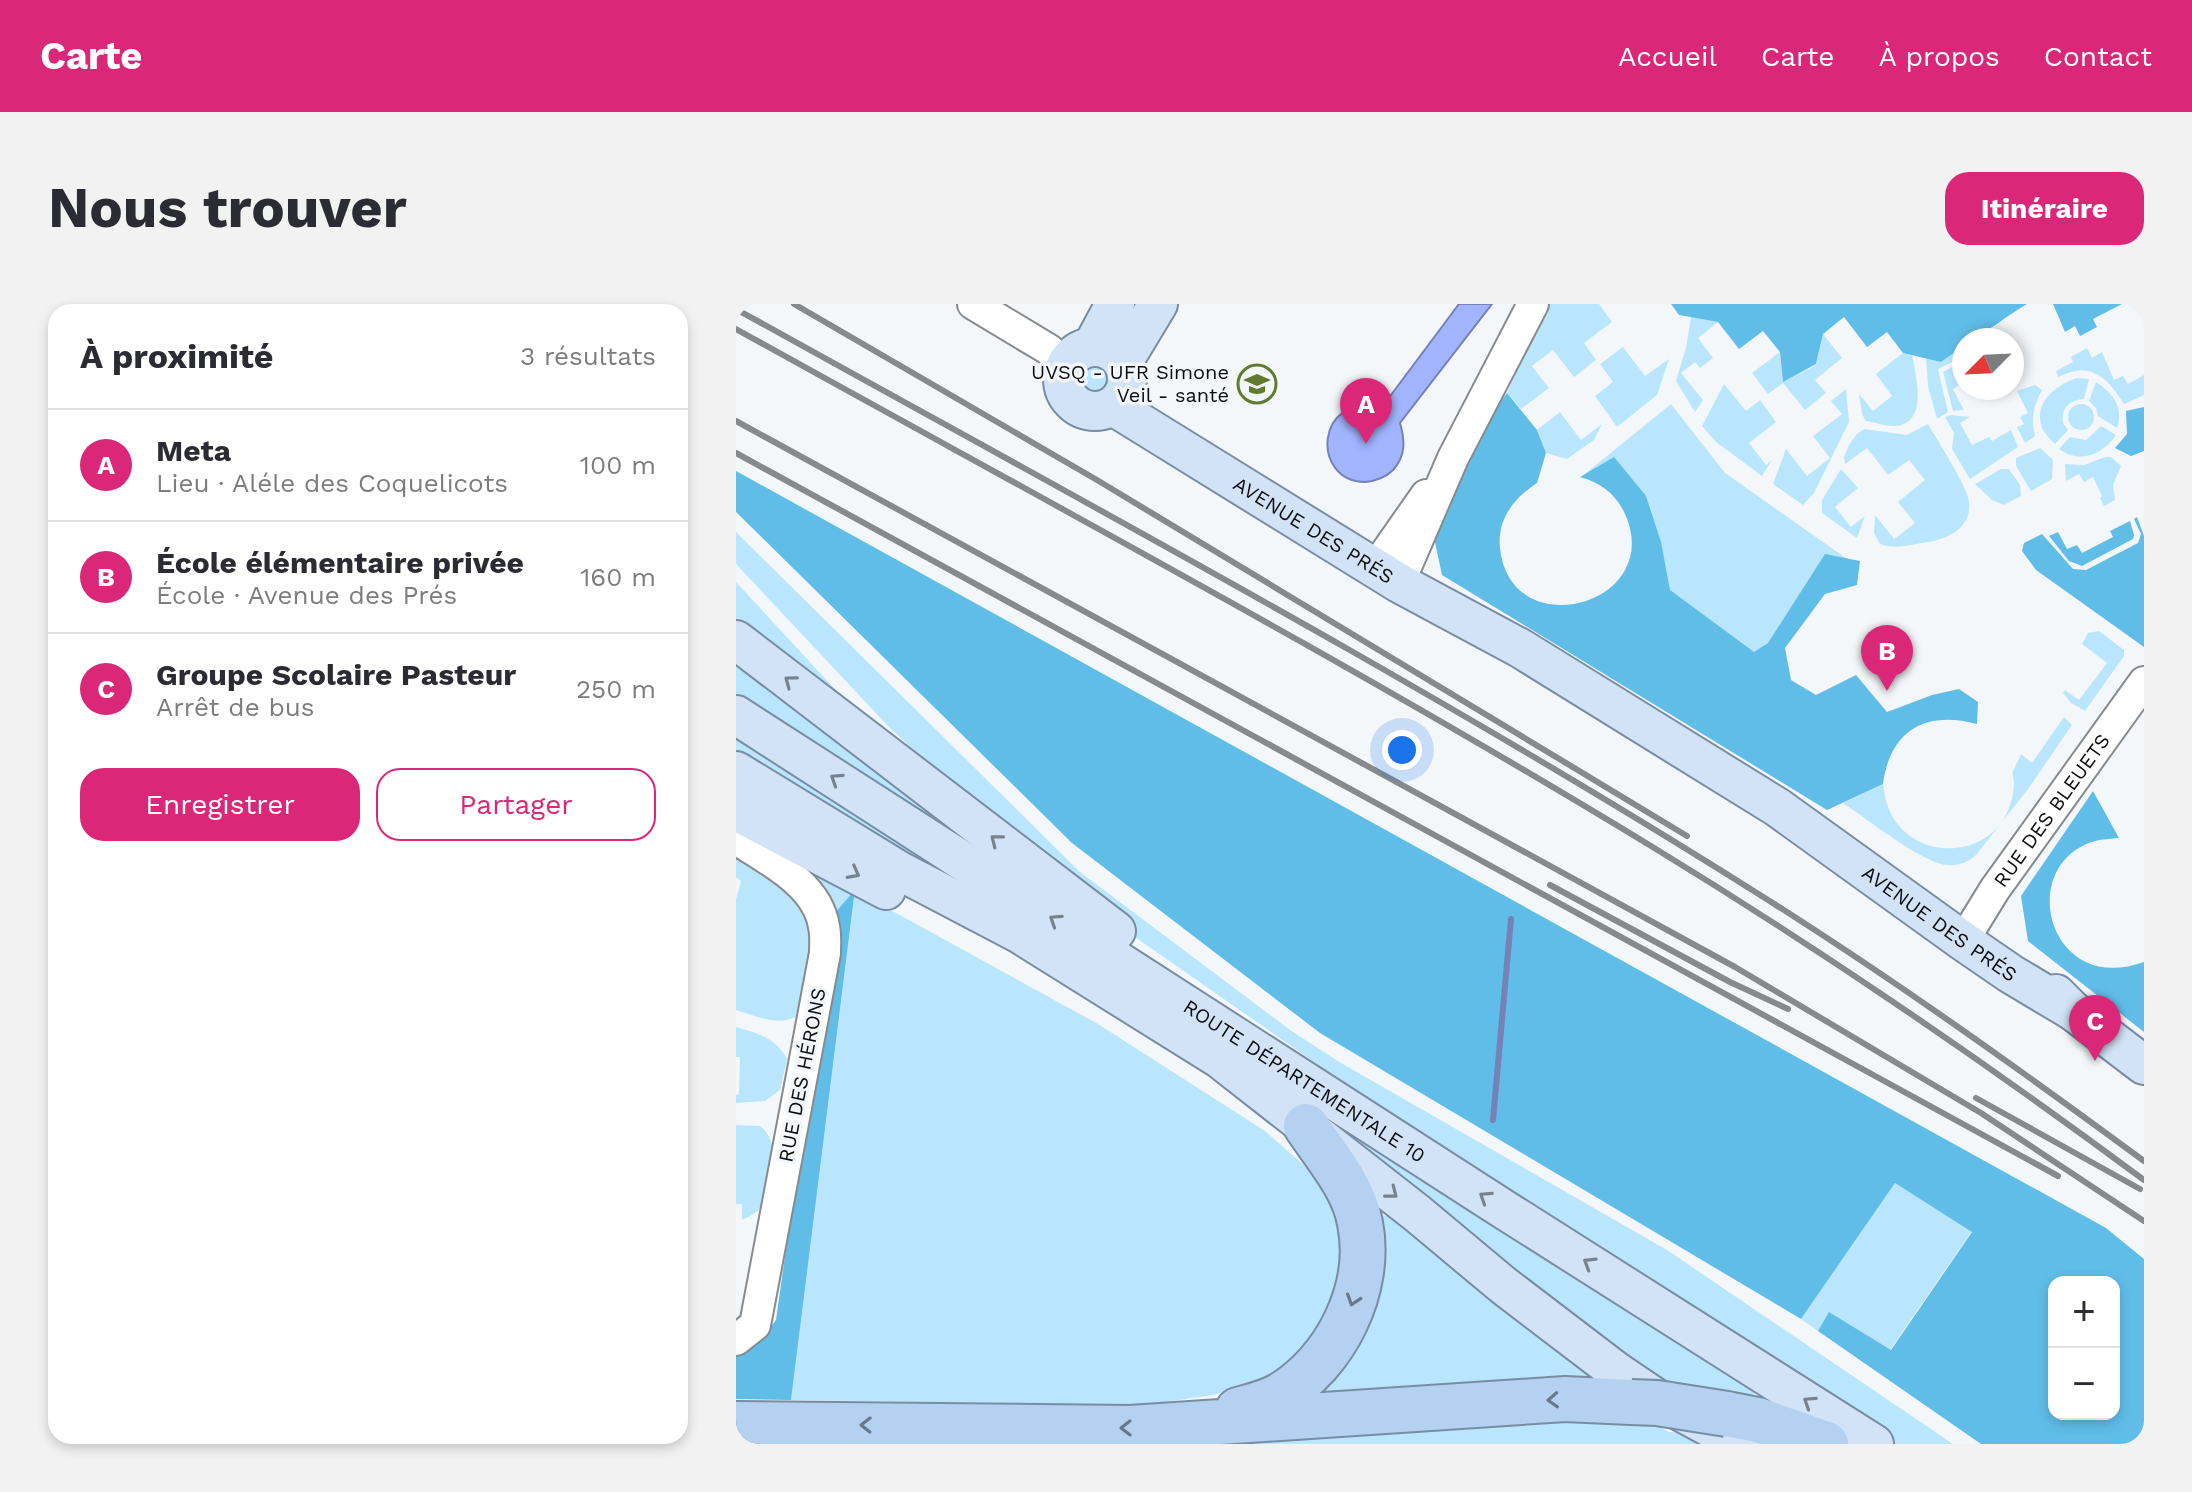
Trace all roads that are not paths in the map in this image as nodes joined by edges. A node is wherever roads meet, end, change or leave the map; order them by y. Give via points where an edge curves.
1 (973, 304) edge
2 (1115, 304) edge
3 (1158, 304) edge
4 (1533, 304) edge
5 (1104, 374) junction
6 (1391, 568) junction
7 (736, 640) edge
8 (2144, 682) edge
9 (736, 715) edge
10 (736, 771) edge
11 (736, 811) edge
12 (736, 839) edge
13 (1968, 934) junction
14 (1224, 1044) junction
15 (2144, 1065) edge
16 (1306, 1126) junction
17 (736, 1340) edge
18 (736, 1424) edge
19 (1184, 1426) junction
20 (1734, 1429) edge
21 (1826, 1444) edge
22 (1874, 1444) edge

1 - 5 street, AVENUE DES PRÉS via 1048,349
2 - 5 main road
3 - 5 main road
4 - 6 street
5 - 6 main road, AVENUE DES PRÉS
6 - 13 main road, AVENUE DES PRÉS via 1451,593 1520,648 1809,828 1915,885
14 -> 7 main road via 1211,998 1068,897
8 - 13 street, RUE DES BLEUETS
14 -> 9 main road, ROUTE DÉPARTEMENTALE 10
10 - 14 main road via 898,870
11 -> 14 main road via 1109,1006 1156,1037
12 - 17 street, RUE DES HÉRONS via 790,874 812,899 824,925 825,953 755,1325
13 - 15 main road, AVENUE DES PRÉS via 2021,960 2073,1011
14 - 16 main road
22 -> 14 main road, ROUTE DÉPARTEMENTALE 10 via 1473,1189
16 -> 19 highway via 1340,1177 1360,1221 1362,1263 1350,1311 1326,1355 1297,1385 1266,1402
16 -> 20 main road via 1617,1372 1654,1397
19 -> 18 highway
20 -> 19 highway, bridge via 1657,1403 1565,1399
20 - 21 highway via 1758,1420

